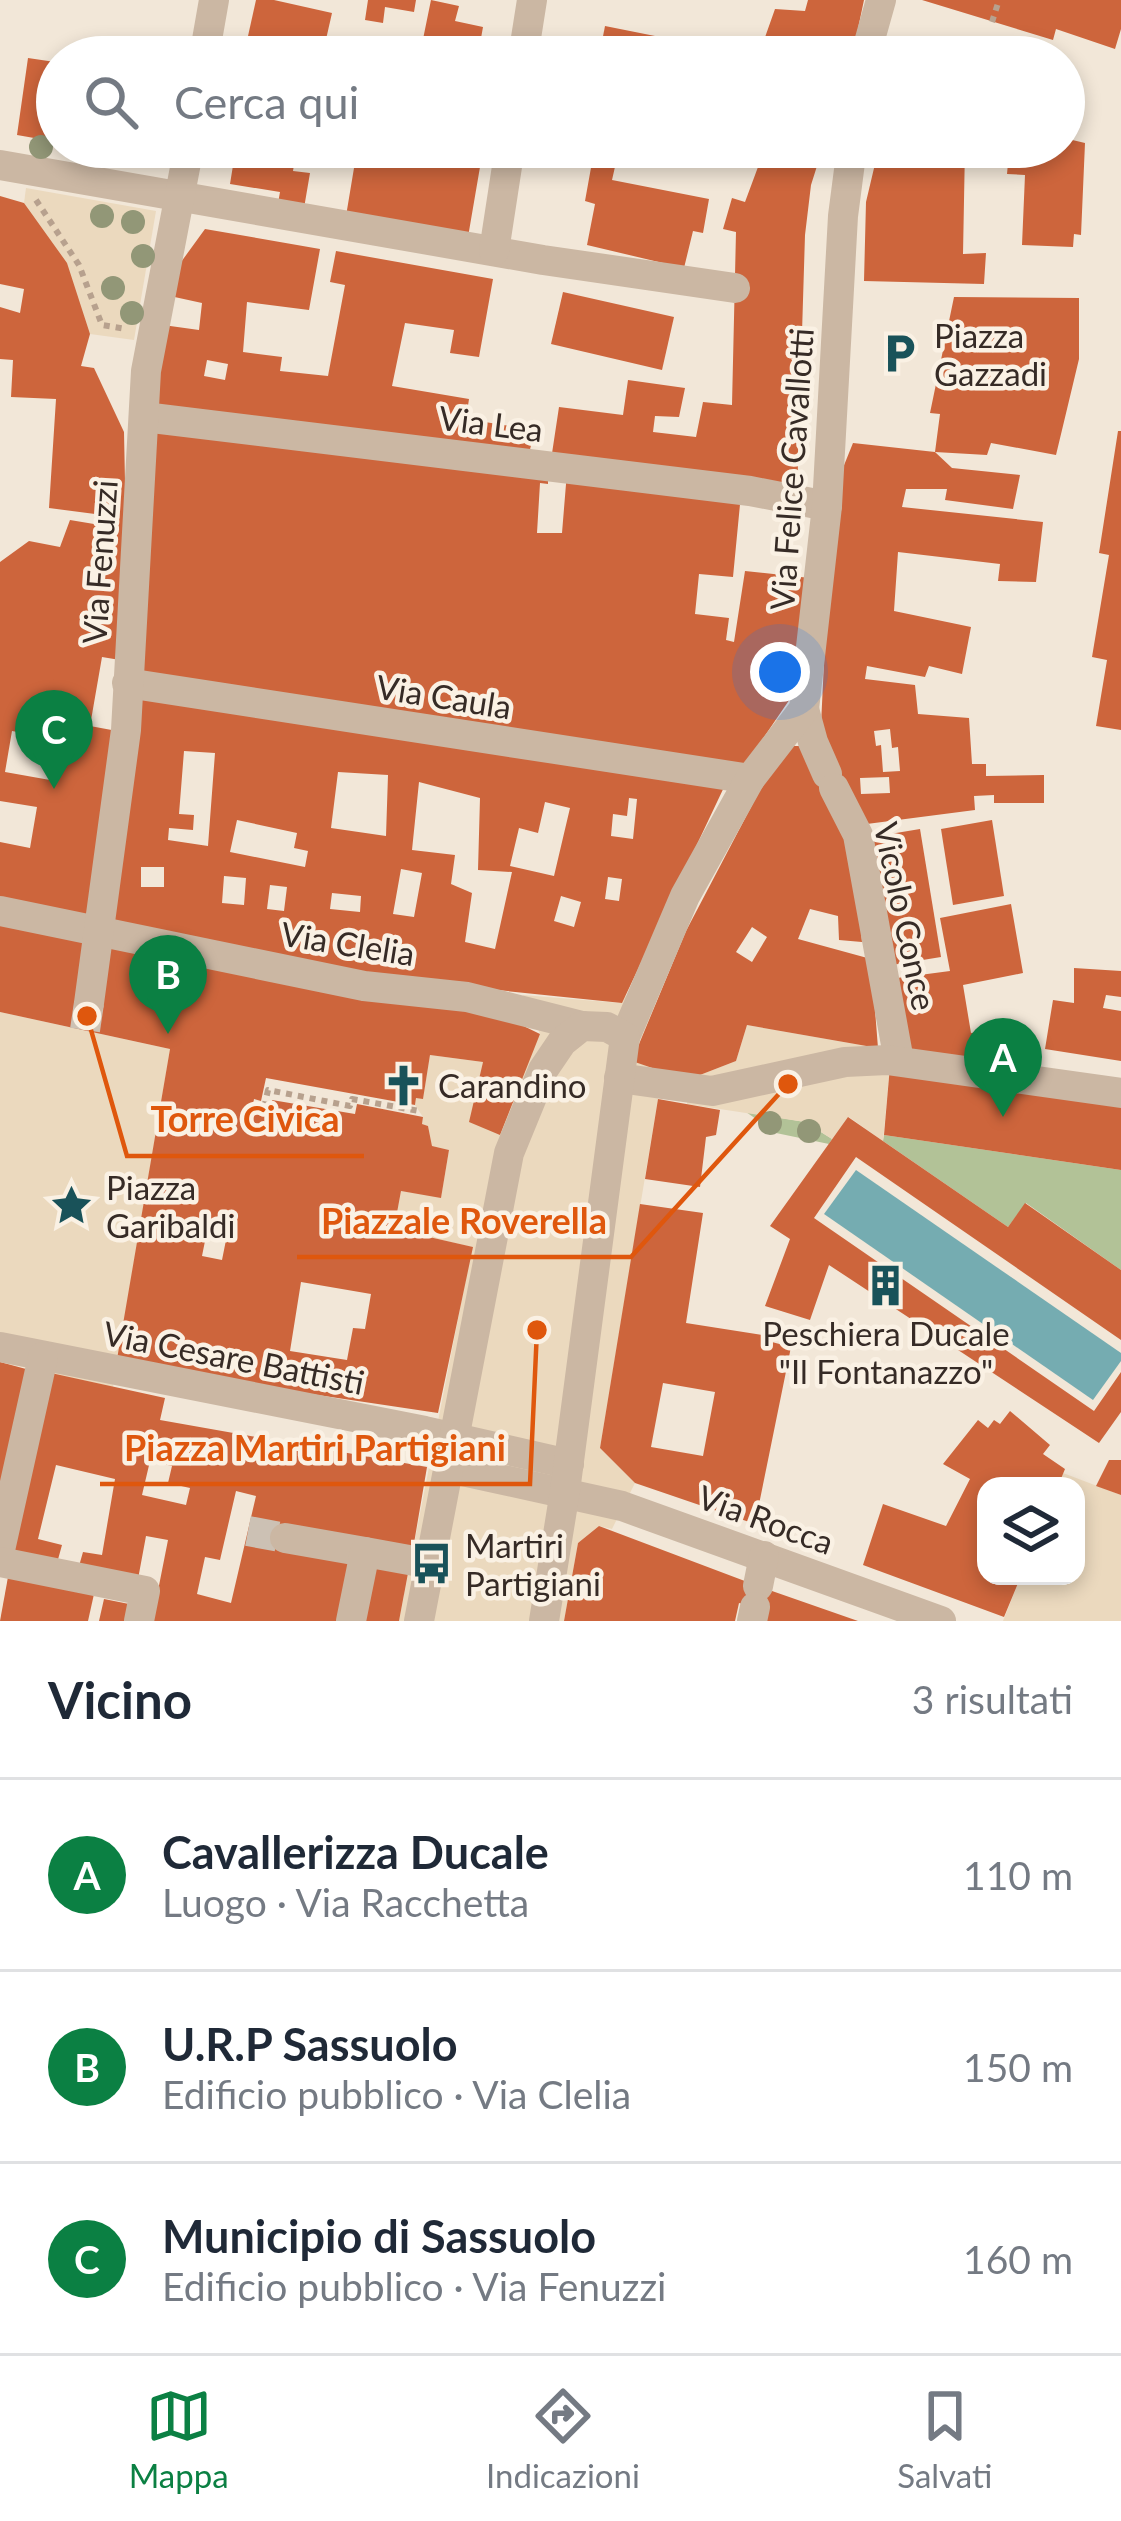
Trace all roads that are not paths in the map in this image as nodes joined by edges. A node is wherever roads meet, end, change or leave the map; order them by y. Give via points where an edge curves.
1 (214, 0) edge
2 (532, 0) edge
3 (881, 0) edge
4 (208, 36) edge
5 (526, 36) edge
6 (871, 36) edge
7 (0, 165) edge
8 (185, 168) edge
9 (507, 168) edge
10 (849, 168) edge
11 (180, 196) junction
12 (494, 251) junction
13 (735, 288) dead end
14 (144, 417) junction
15 (827, 506) junction
16 (128, 683) junction
17 (804, 709) junction
18 (750, 779) junction
19 (0, 911) edge
20 (100, 934) junction
21 (89, 1004) tunnel mouth
22 (582, 1026) junction
23 (625, 1036) junction
24 (893, 1061) junction
25 (619, 1078) junction
26 (1121, 1093) edge
27 (0, 1347) edge
28 (43, 1357) junction
29 (452, 1453) junction
30 (567, 1477) junction
31 (285, 1538) tunnel mouth
32 (0, 1550) edge
33 (365, 1552) junction
34 (0, 1562) edge
35 (430, 1564) junction
36 (757, 1593) edge
37 (139, 1621) edge
38 (351, 1621) edge
39 (419, 1621) edge
40 (544, 1621) edge
41 (941, 1621) edge

1 - 4 street
2 - 5 street
3 - 6 street
7 - 11 street
8 - 11 street, Via Fenuzzi
9 - 12 street
10 - 15 street, Via Felice Cavallotti
11 - 12 street
11 - 14 street, Via Fenuzzi
12 - 13 street
14 - 15 street, Via Lea
14 - 16 street, Via Fenuzzi
15 - 17 street, Via Felice Cavallotti
16 - 18 street, Via Caula
16 - 20 street, Via Fenuzzi
17 - 18 street
17 - 24 street, Vicolo Conce via 859,835
18 - 23 street via 685,896
19 - 20 street, Via Clelia
20 - 21 street, Via Fenuzzi
20 - 22 street, Via Clelia via 364,986 467,997
22 - 23 street, Via Clelia
22 - 29 street via 543,1070 509,1153
23 - 25 street
24 - 25 street via 844,1062 712,1091 657,1090
24 - 26 street
25 - 30 street
27 - 28 street, Via Cesare Battisti
28 - 29 street, Via Cesare Battisti
28 - 32 street
29 - 30 street, Via Cesare Battisti
29 - 35 street
30 - 36 street, Via Rocca
30 - 40 street
31 - 33 street
33 - 35 street
33 - 38 street
34 - 37 street via 145,1591
35 - 39 street
36 - 41 street, Via Rocca via 810,1572

